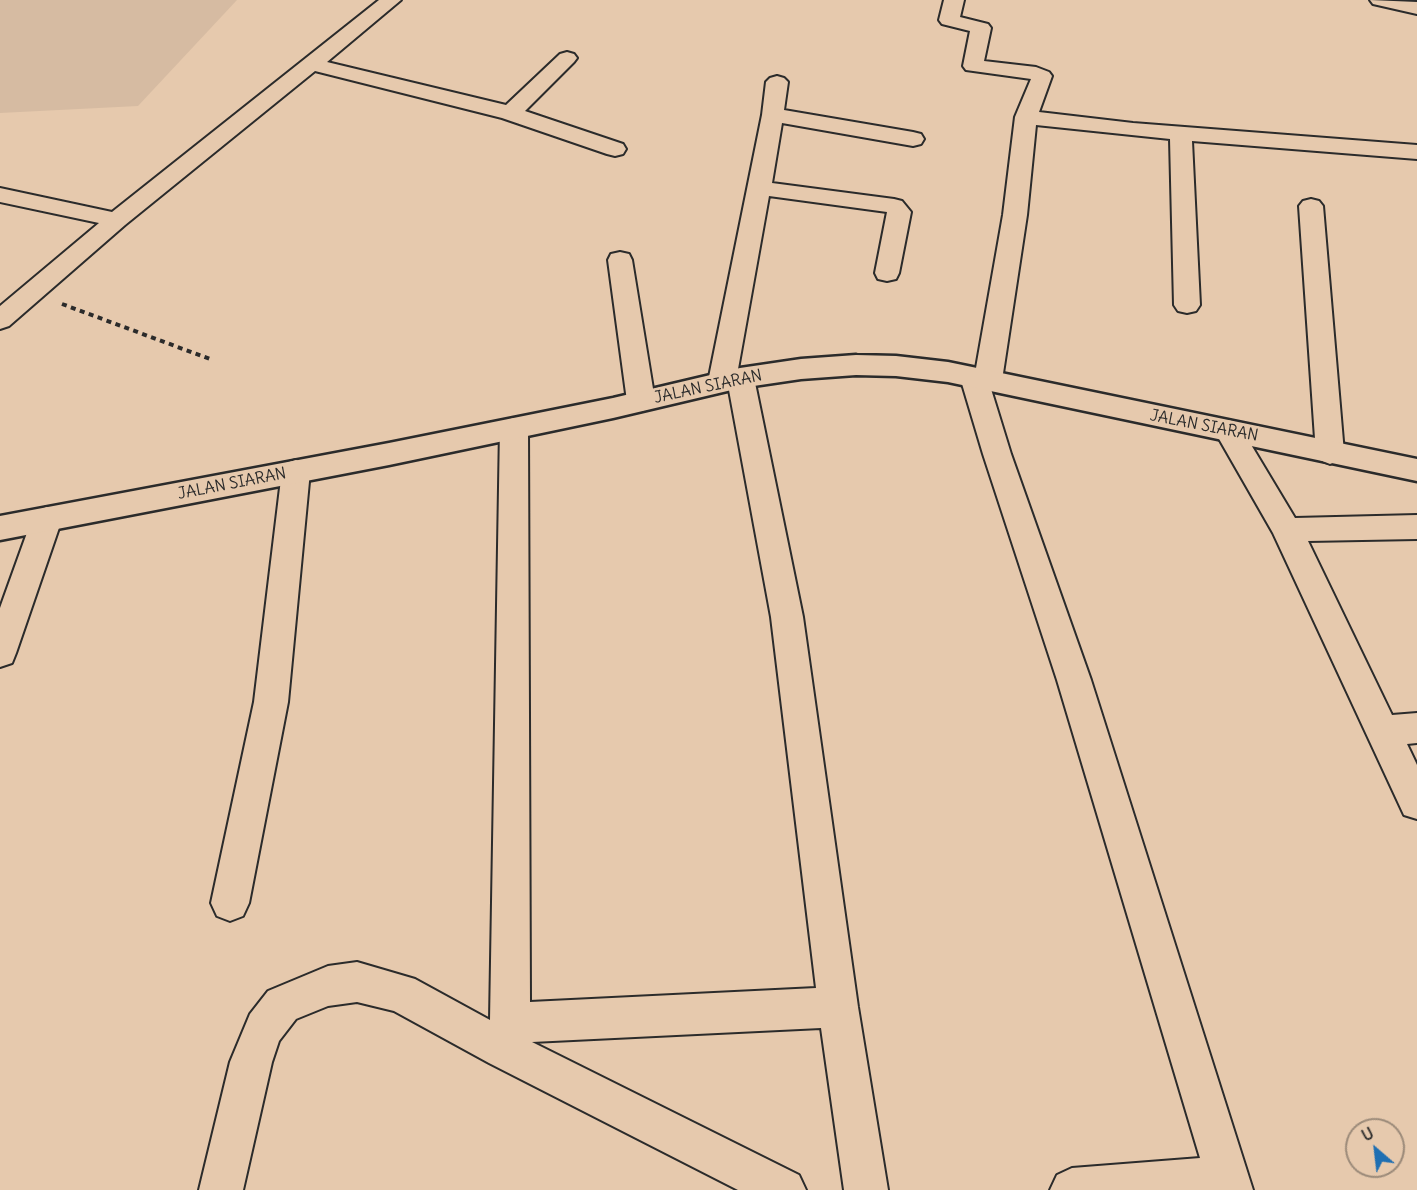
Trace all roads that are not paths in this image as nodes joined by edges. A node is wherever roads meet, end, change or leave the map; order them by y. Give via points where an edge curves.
1 (391, 0) edge
2 (954, 0) edge
3 (1385, 0) edge
4 (1417, 8) edge
5 (567, 58) dead end
6 (312, 64) junction
7 (777, 82) dead end
8 (510, 113) junction
9 (773, 115) junction
10 (1026, 117) junction
11 (1181, 134) junction
12 (913, 139) dead end
13 (615, 149) dead end
14 (1417, 152) edge
15 (759, 188) junction
16 (0, 195) edge
17 (1311, 206) dead end
18 (117, 220) junction
19 (620, 260) dead end
20 (887, 273) dead end
21 (1187, 305) dead end
22 (0, 320) edge
23 (981, 378) junction
24 (731, 380) junction
25 (641, 401) junction
26 (514, 428) junction
27 (1228, 430) junction
28 (1330, 453) junction
29 (1417, 470) edge
30 (296, 471) junction
31 (47, 519) junction
32 (1417, 527) edge
33 (0, 528) edge
34 (1287, 530) junction
35 (0, 653) edge
36 (1417, 728) edge
37 (1383, 731) junction
38 (1417, 803) edge
39 (230, 903) dead end
40 (838, 1007) junction
41 (506, 1036) junction
42 (1230, 1184) edge
43 (221, 1190) edge
44 (784, 1190) edge
45 (866, 1190) edge
46 (1072, 1190) edge

1 - 6 street
2 - 10 street via 949,20 981,27 973,66 1042,76
3 - 4 street
5 - 8 street
6 - 8 street
6 - 18 street
7 - 9 street
8 - 13 street
9 - 12 street
9 - 15 street
10 - 11 street
10 - 23 street via 1015,215
11 - 14 street
11 - 21 street
15 - 20 street via 894,206 899,212
15 - 24 street
16 - 18 street
17 - 28 street
18 - 22 street
19 - 25 street
23 - 24 street, JALAN SIARAN via 879,365 801,369
23 - 27 street, JALAN SIARAN
23 - 42 street via 997,454 1074,680
24 - 25 street, JALAN SIARAN
24 - 40 street via 787,617
25 - 26 street, JALAN SIARAN
26 - 30 street, JALAN SIARAN
26 - 41 street
27 - 28 street, JALAN SIARAN
27 - 34 street
28 - 29 street, JALAN SIARAN
30 - 31 street, JALAN SIARAN
30 - 39 street via 271,702
31 - 33 street, JALAN SIARAN
31 - 35 street
32 - 34 street
34 - 37 street
36 - 37 street
37 - 38 street
40 - 41 street
40 - 45 street
41 - 43 street via 400,993 357,982 328,986 282,1005 264,1028 252,1062
41 - 44 street
42 - 46 street

